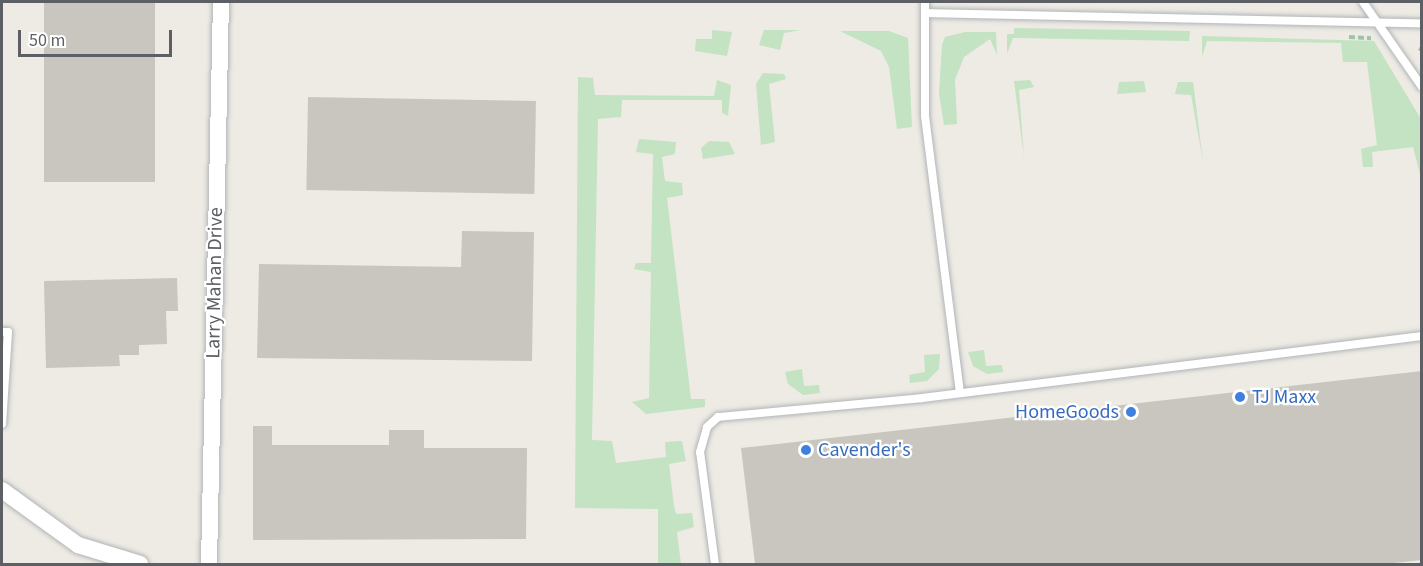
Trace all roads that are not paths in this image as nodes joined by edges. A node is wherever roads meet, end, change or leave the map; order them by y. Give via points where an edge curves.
1 (221, 2) edge
2 (925, 2) edge
3 (1363, 2) edge
4 (926, 13) junction
5 (1422, 23) edge
6 (1380, 24) junction
7 (1422, 87) edge
8 (2, 332) edge
9 (1422, 336) edge
10 (960, 393) junction
11 (3, 418) edge
12 (2, 490) edge
13 (140, 564) edge
14 (209, 564) edge
15 (715, 564) edge

1 - 14 street, Larry Mahan Drive
2 - 4 lane
3 - 6 lane
4 - 6 lane
4 - 10 lane via 925,116
5 - 6 lane
6 - 7 lane
8 - 11 lane via 8,332
9 - 10 lane
10 - 15 lane via 718,417 707,427 700,452
12 - 13 street via 78,545

